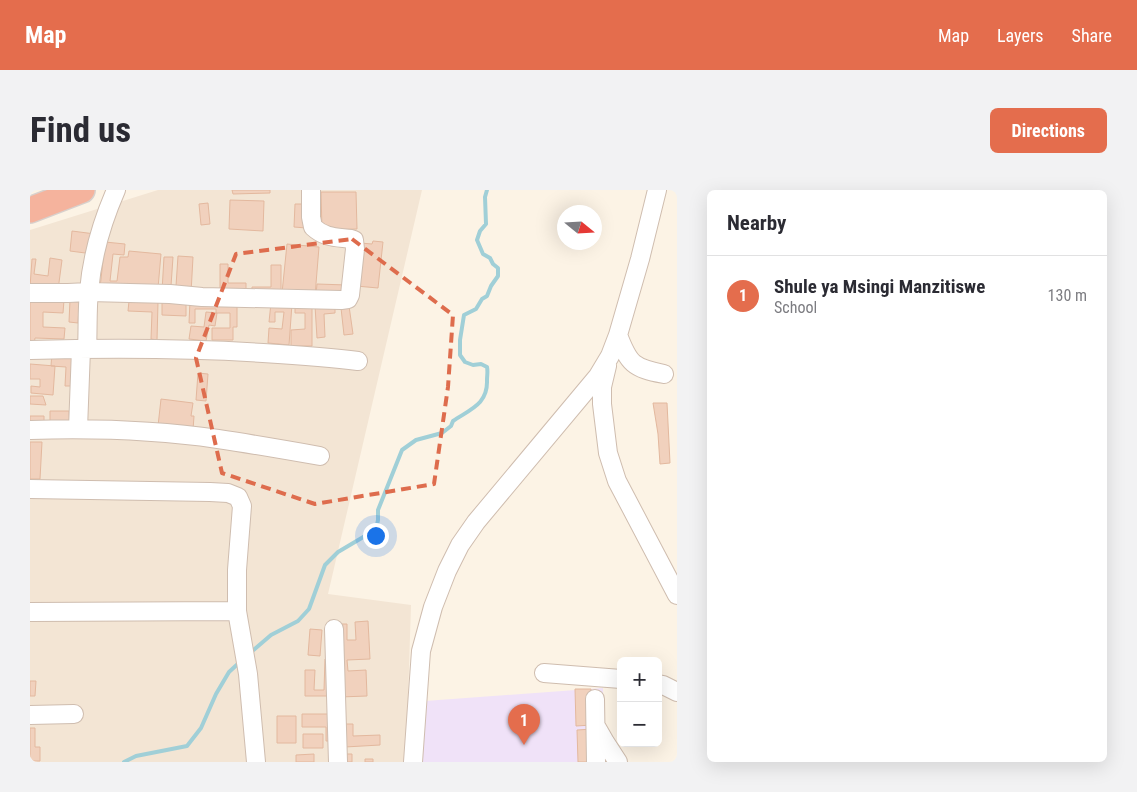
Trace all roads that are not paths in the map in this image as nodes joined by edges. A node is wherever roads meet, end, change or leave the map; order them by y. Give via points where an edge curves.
1 (82, 190) edge
2 (116, 190) edge
3 (311, 190) edge
4 (657, 190) edge
5 (30, 210) edge
6 (88, 292) junction
7 (30, 293) edge
8 (618, 335) junction
9 (84, 349) junction
10 (30, 350) edge
11 (610, 356) junction
12 (358, 362) dead end
13 (664, 374) dead end
14 (78, 429) junction
15 (30, 430) edge
16 (320, 456) dead end
17 (30, 489) edge
18 (677, 595) edge
19 (238, 611) junction
20 (30, 612) edge
21 (334, 629) dead end
22 (544, 673) dead end
23 (617, 679) edge
24 (662, 685) edge
25 (677, 692) edge
26 (595, 699) dead end
27 (74, 714) dead end
28 (30, 716) edge
29 (596, 725) junction
30 (256, 762) edge
31 (338, 762) edge
32 (413, 762) edge
33 (596, 762) edge
34 (618, 762) edge

1 - 5 highway
2 - 6 street via 97,242
3 - 6 street via 313,227 320,234 354,240 348,298
4 - 8 street
6 - 7 street
6 - 9 street
8 - 11 street
8 - 13 street via 633,364
9 - 10 street
9 - 12 street via 220,350
9 - 14 street
11 - 18 street via 602,387 608,453 617,481
11 - 32 street via 598,376 476,522 447,571 421,650
14 - 15 street
14 - 16 street via 216,438
17 - 19 street via 210,492 238,497 242,506 237,570
19 - 20 street
19 - 30 street
21 - 31 street
22 - 23 street
24 - 25 street
26 - 29 street
27 - 28 street
29 - 33 street
29 - 34 street

